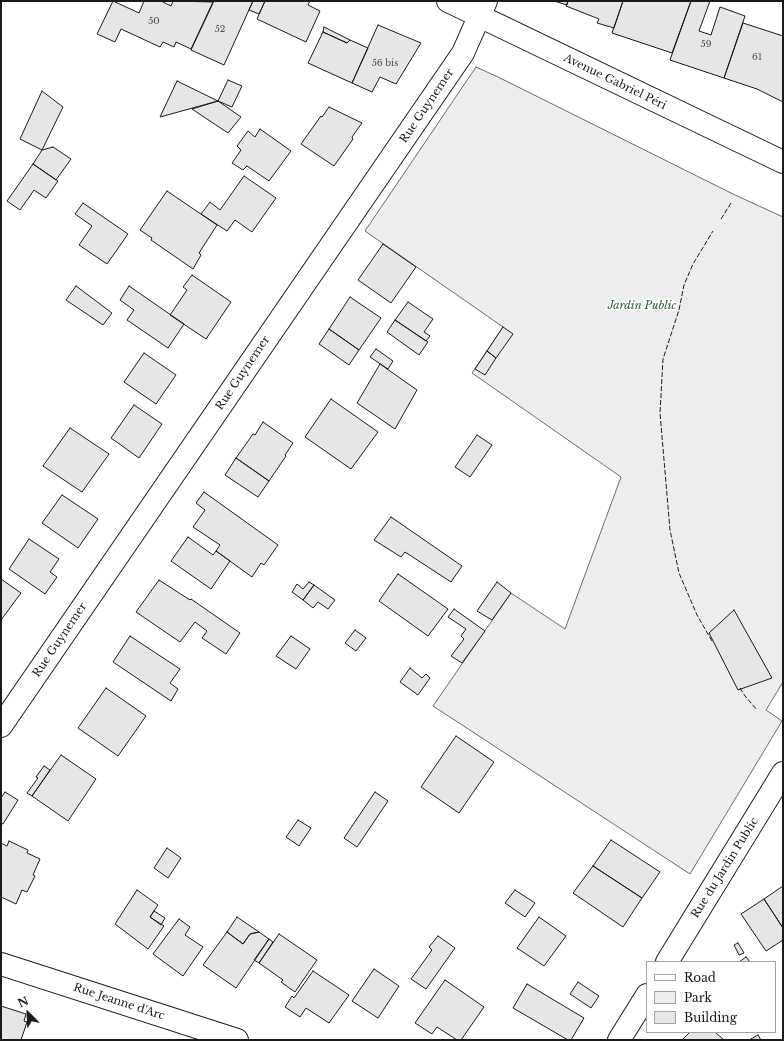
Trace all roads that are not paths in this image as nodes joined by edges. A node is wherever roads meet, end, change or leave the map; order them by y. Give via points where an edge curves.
1 (448, 1) edge
2 (482, 8) edge
3 (783, 162) edge
4 (1, 726) edge
5 (783, 773) edge
6 (668, 961) edge
7 (1, 964) edge
8 (646, 997) edge
9 (237, 1040) edge
10 (619, 1040) edge

1 - 2 street, Avenue Gabriel Péri
2 - 3 street, Avenue Gabriel Péri
2 - 4 street, Rue Guynemer via 463,53
5 - 6 street, Rue du Jardin Public
7 - 9 street, Rue Jeanne d'Arc
8 - 10 street

